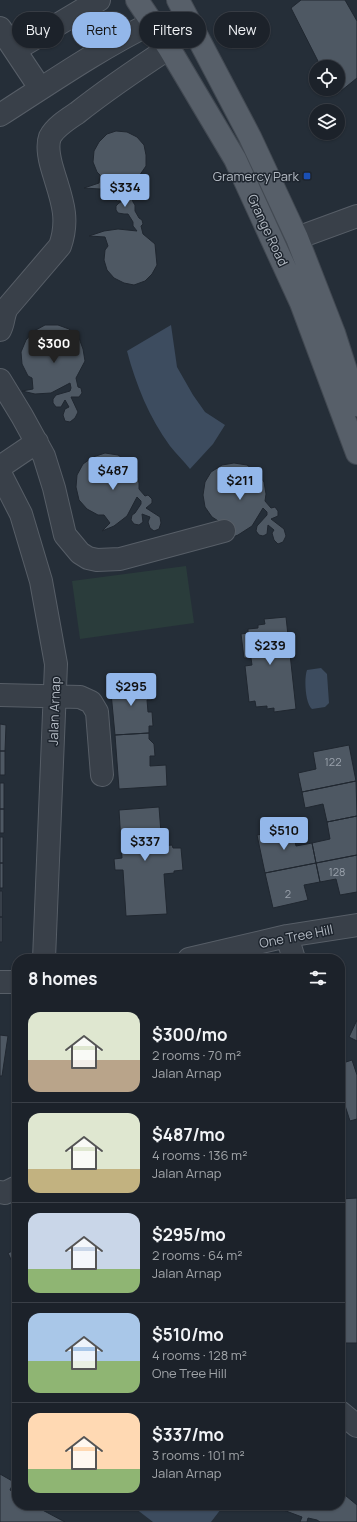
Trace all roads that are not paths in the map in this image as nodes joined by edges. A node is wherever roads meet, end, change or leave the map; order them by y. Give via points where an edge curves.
1 (100, 0) edge
2 (137, 0) edge
3 (178, 0) edge
4 (145, 12) edge
5 (0, 28) edge
6 (139, 30) edge
7 (169, 48) joint
8 (15, 50) junction
9 (40, 88) junction
10 (0, 115) edge
11 (357, 216) edge
12 (297, 238) junction
13 (0, 330) edge
14 (334, 333) junction
15 (357, 376) edge
16 (0, 380) edge
17 (357, 405) edge
18 (37, 442) junction
19 (357, 453) edge
20 (0, 467) edge
21 (0, 472) edge
22 (224, 531) dead end
23 (0, 695) edge
24 (55, 696) junction
25 (102, 775) dead end
26 (357, 925) edge
27 (287, 936) junction
28 (44, 954) edge
29 (210, 954) edge
30 (292, 954) edge
31 (0, 982) edge
32 (12, 982) edge
33 (12, 1190) edge
34 (0, 1192) edge
35 (345, 1416) edge
36 (357, 1426) edge

1 - 8 street
2 - 4 main road, Grange Road
3 - 12 main road, Grange Road via 250,137
5 - 8 street
6 - 9 street
7 - 13 street via 97,97 50,137 50,163 63,200 64,236 60,246 7,308
7 - 19 main road, Grange Road via 235,159 301,303
8 - 9 street
9 - 10 street
11 - 12 street
12 - 14 main road, Grange Road
14 - 15 street
14 - 17 main road, Grange Road
16 - 18 street
18 - 20 street
18 - 22 street via 54,488 65,535 75,548 88,558 120,559
21 - 24 street, Jalan Arnap via 21,514 41,581 56,664
23 - 24 street
24 - 25 street via 80,697 90,702 97,712
24 - 28 street, Jalan Arnap
26 - 27 street, One Tree Hill
27 - 29 street, One Tree Hill
27 - 30 street
31 - 32 street
33 - 34 street
35 - 36 street

